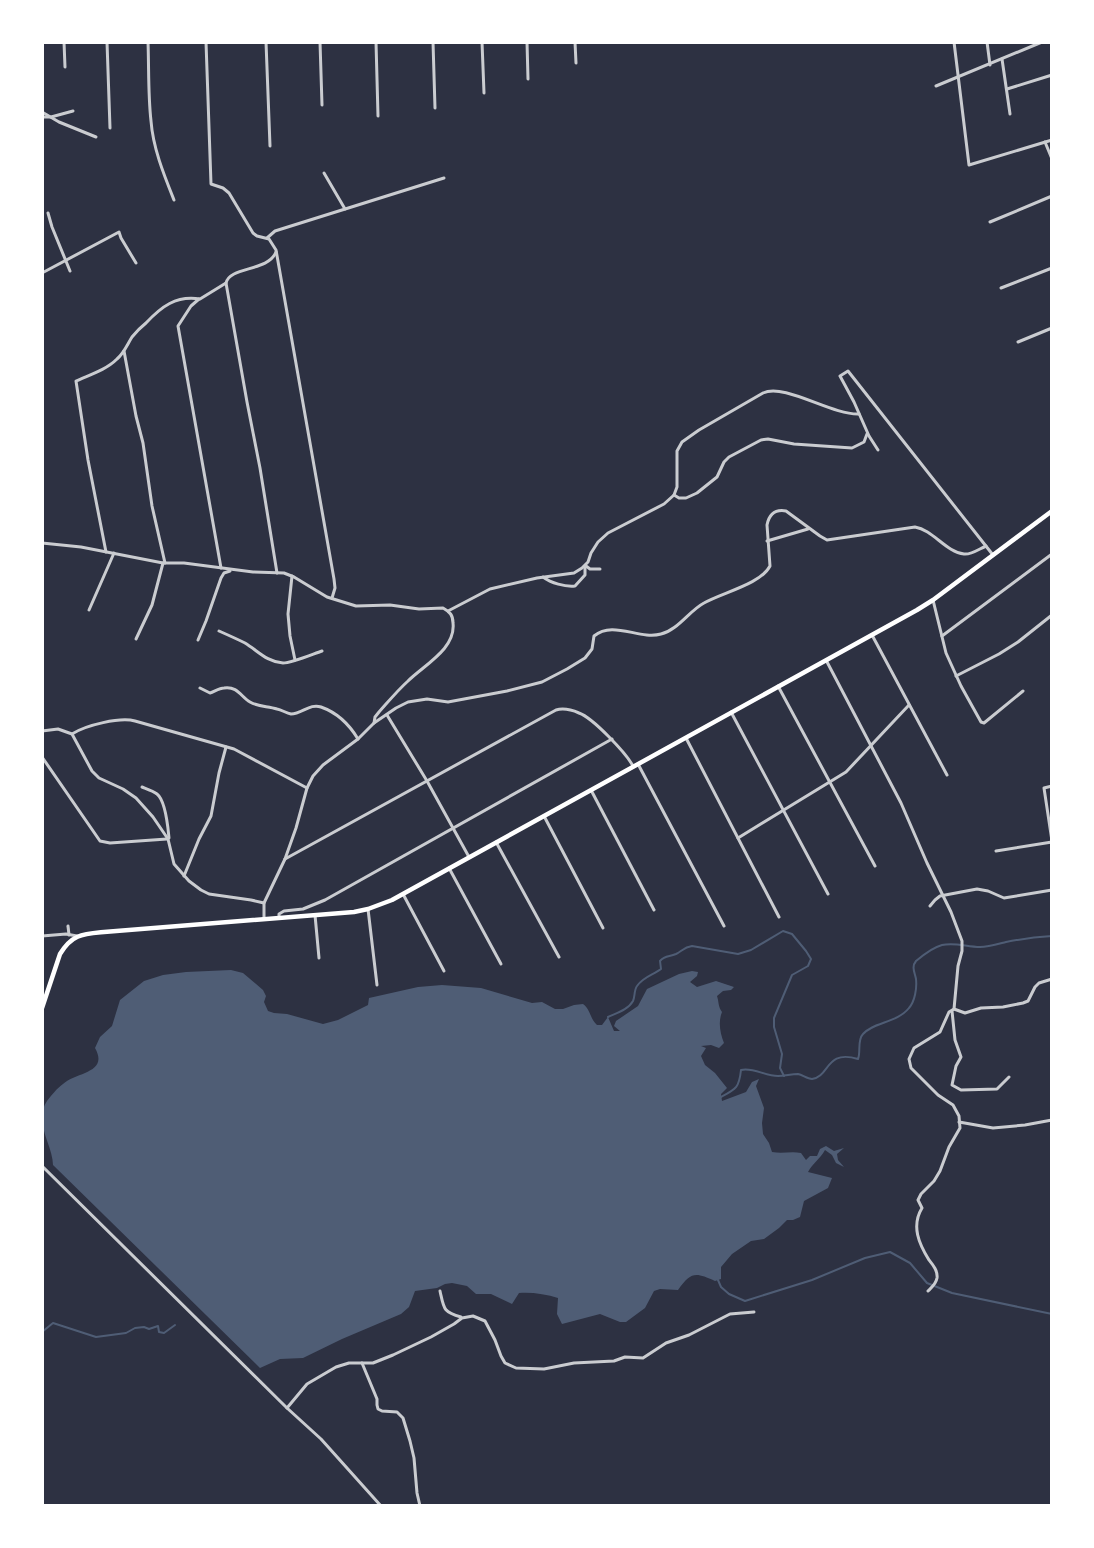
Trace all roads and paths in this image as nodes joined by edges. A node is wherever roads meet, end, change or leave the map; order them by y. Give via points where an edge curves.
1 (64, 42) edge
2 (107, 42) edge
3 (148, 42) edge
4 (206, 42) edge
5 (266, 42) edge
6 (320, 42) edge
7 (376, 42) edge
8 (433, 42) edge
9 (482, 42) edge
10 (526, 42) edge
11 (575, 42) edge
12 (954, 42) edge
13 (987, 42) edge
14 (1042, 42) edge
15 (1036, 44) edge
16 (1002, 59) junction
17 (576, 63) dead end
18 (990, 64) junction
19 (66, 67) dead end
20 (1052, 75) edge
21 (958, 77) junction
22 (528, 79) dead end
23 (936, 86) dead end
24 (1007, 89) junction
25 (484, 93) dead end
26 (322, 105) dead end
27 (435, 108) dead end
28 (73, 110) dead end
29 (42, 112) edge
30 (1010, 114) dead end
31 (378, 116) dead end
32 (42, 117) edge
33 (49, 117) junction
34 (110, 128) dead end
35 (96, 137) dead end
36 (1052, 140) edge
37 (1044, 142) junction
38 (270, 146) dead end
39 (1052, 158) edge
40 (324, 173) dead end
41 (444, 178) dead end
42 (1052, 196) edge
43 (174, 200) dead end
44 (345, 209) junction
45 (48, 213) dead end
46 (990, 222) dead end
47 (267, 238) junction
48 (276, 251) junction
49 (66, 261) junction
50 (136, 263) dead end
51 (1052, 268) edge
52 (70, 271) dead end
53 (42, 273) edge
54 (226, 283) junction
55 (1001, 288) dead end
56 (200, 299) junction
57 (1052, 328) edge
58 (1018, 342) dead end
59 (124, 351) junction
60 (859, 414) junction
61 (867, 432) junction
62 (878, 450) dead end
63 (674, 495) junction
64 (1052, 511) edge
65 (809, 529) junction
66 (767, 541) junction
67 (42, 543) edge
68 (986, 546) junction
69 (106, 552) junction
70 (114, 553) junction
71 (1052, 554) edge
72 (992, 555) junction
73 (164, 563) junction
74 (585, 565) junction
75 (221, 568) junction
76 (600, 569) dead end
77 (232, 570) junction
78 (277, 572) junction
79 (292, 576) junction
80 (542, 577) junction
81 (332, 598) junction
82 (933, 600) junction
83 (90, 610) dead end
84 (448, 611) junction
85 (1052, 615) edge
86 (220, 631) dead end
87 (872, 635) junction
88 (942, 636) junction
89 (136, 639) dead end
90 (198, 640) dead end
91 (322, 651) dead end
92 (295, 660) junction
93 (826, 660) junction
94 (956, 676) junction
95 (778, 686) junction
96 (200, 688) dead end
97 (1023, 691) dead end
98 (910, 705) junction
99 (731, 712) junction
100 (387, 715) junction
101 (374, 723) junction
102 (42, 731) edge
103 (72, 734) junction
104 (685, 737) junction
105 (612, 739) junction
106 (358, 740) junction
107 (872, 747) junction
108 (226, 748) junction
109 (42, 757) edge
110 (635, 765) junction
111 (947, 775) dead end
112 (427, 782) junction
113 (830, 782) junction
114 (1052, 786) edge
115 (142, 787) dead end
116 (307, 788) junction
117 (591, 790) junction
118 (784, 810) junction
119 (544, 816) junction
120 (453, 828) junction
121 (168, 838) junction
122 (738, 838) junction
123 (1052, 841) edge
124 (496, 842) junction
125 (170, 844) junction
126 (996, 851) dead end
127 (469, 857) junction
128 (285, 859) junction
129 (875, 866) dead end
130 (450, 868) junction
131 (184, 876) junction
132 (1052, 890) edge
133 (403, 894) junction
134 (828, 894) dead end
135 (943, 896) junction
136 (264, 903) junction
137 (930, 906) dead end
138 (368, 909) junction
139 (654, 910) dead end
140 (315, 915) junction
141 (779, 917) dead end
142 (279, 918) junction
143 (264, 920) junction
144 (68, 926) dead end
145 (724, 926) dead end
146 (603, 928) dead end
147 (70, 934) junction
148 (42, 936) edge
149 (77, 936) junction
150 (559, 957) dead end
151 (319, 958) dead end
152 (501, 964) dead end
153 (444, 971) dead end
154 (1052, 979) edge
155 (377, 985) dead end
156 (42, 1008) edge
157 (953, 1010) junction
158 (1009, 1077) dead end
159 (1052, 1120) edge
160 (959, 1122) junction
161 (42, 1166) edge
162 (440, 1291) dead end
163 (928, 1291) dead end
164 (754, 1312) dead end
165 (462, 1318) junction
166 (362, 1363) junction
167 (288, 1408) junction
168 (381, 1506) edge
169 (420, 1506) edge

1 - 19 street
2 - 34 street
3 - 43 street via 150,121
4 - 47 street via 211,184 229,193 253,233
5 - 38 street
6 - 26 street
7 - 31 street
8 - 27 street
9 - 25 street
10 - 22 street
11 - 17 street
12 - 21 street
13 - 18 street
14 - 15 street
15 - 16 street
16 - 18 street
16 - 24 street
18 - 21 street
20 - 24 street
21 - 23 street
21 - 37 street via 969,164
24 - 30 street
28 - 33 street
29 - 33 street
32 - 33 street
33 - 35 street
36 - 37 street
37 - 39 street
40 - 44 street
41 - 44 street
42 - 46 street
44 - 47 street via 275,231
45 - 49 street
47 - 48 street
48 - 54 street via 271,260 230,275
48 - 81 street via 334,579
49 - 50 street via 119,232
49 - 52 street
49 - 53 street
51 - 55 street
54 - 56 street
54 - 78 street
56 - 59 street via 176,300 161,308 133,336
56 - 75 street via 191,306 178,326
57 - 58 street
59 - 69 street via 110,364 76,381
59 - 73 street
60 - 61 street
60 - 63 street via 836,411 785,393 768,391 682,442 678,451
60 - 68 street via 840,376 848,371
61 - 62 street
61 - 63 street via 864,442 852,448 761,440 729,457 717,477 697,493 686,498
63 - 74 street via 664,504 608,533
64 - 72 main road
65 - 66 street
65 - 66 street via 786,511 776,512 768,519
65 - 68 street via 827,540 915,526 964,554
66 - 100 street via 770,566 764,574 692,610 663,634 600,632 594,636 592,649 586,658 542,682 448,702 412,701
67 - 69 street
68 - 72 street
69 - 70 street
70 - 73 street
70 - 83 street
71 - 88 street
72 - 82 main road
73 - 75 street
73 - 89 street via 152,605
74 - 76 street via 590,569
74 - 80 street via 574,573
74 - 80 street via 586,575 575,586 561,585
75 - 77 street
77 - 78 street
77 - 90 street via 222,575
78 - 79 street
79 - 81 street
79 - 92 street via 288,614
80 - 84 street via 490,590
81 - 84 street via 356,606 390,605
82 - 87 main road
82 - 88 street
84 - 101 street via 452,614 454,626 450,640 426,667 408,680 375,717
85 - 94 street via 1018,642
86 - 92 street via 247,644 266,659 283,663
87 - 93 main road
87 - 98 street
88 - 94 street
91 - 92 street
93 - 95 main road
93 - 107 street
94 - 97 street via 982,723
95 - 99 main road
95 - 113 street
96 - 106 street via 210,693 232,689 251,703 288,713 321,707 346,721
98 - 107 street
98 - 111 street
99 - 104 main road
99 - 118 street
100 - 101 street
100 - 112 street
101 - 106 street
102 - 103 street via 58,729
103 - 108 street via 95,725 129,719
103 - 121 street via 92,771 142,804
104 - 110 main road
104 - 122 street
105 - 110 street
105 - 112 street via 581,713 560,708
105 - 120 street
106 - 116 street via 323,765
107 - 113 street via 846,772
107 - 135 street via 901,802
108 - 116 street
108 - 131 street via 210,816
109 - 121 street via 100,841
110 - 117 main road
110 - 145 street
112 - 120 street
112 - 128 street
113 - 118 street
113 - 129 street
114 - 123 street via 1044,788
115 - 125 street via 157,794 162,801
116 - 128 street
117 - 119 main road
117 - 139 street
118 - 122 street
118 - 134 street
119 - 124 main road
119 - 146 street
120 - 127 street
120 - 142 street via 325,900 303,909 284,911
121 - 125 street
122 - 141 street
123 - 126 street
124 - 127 main road
124 - 150 street
125 - 131 street via 174,864
127 - 130 main road
128 - 136 street
130 - 133 main road
130 - 152 street
131 - 136 street via 209,894
132 - 135 street via 1004,898 977,889
133 - 138 main road
133 - 153 street
135 - 137 street
135 - 157 street via 963,947
136 - 143 street
138 - 140 main road
138 - 155 street
140 - 142 main road
140 - 151 street
142 - 143 main road
143 - 149 main road
144 - 147 street
147 - 148 street
147 - 149 street
149 - 156 main road via 60,954
154 - 157 street via 1035,987 1028,1001 1023,1003 965,1013
157 - 158 street via 955,1040 961,1057 952,1085 961,1090 992,1090
157 - 160 street via 940,1032 914,1048 909,1059 911,1068 953,1105
159 - 160 street via 992,1128
160 - 163 street via 960,1128 940,1171 918,1200 922,1208 917,1218 918,1240 937,1276 935,1285
161 - 167 street
162 - 165 street via 444,1309
164 - 165 street via 730,1314 666,1343 643,1358 625,1357 544,1369 516,1368 505,1364 485,1321 474,1316
165 - 166 street via 432,1337 393,1355
166 - 167 street via 343,1365 307,1384
166 - 169 street via 378,1409 398,1412 402,1418 414,1458
167 - 168 street via 321,1439

